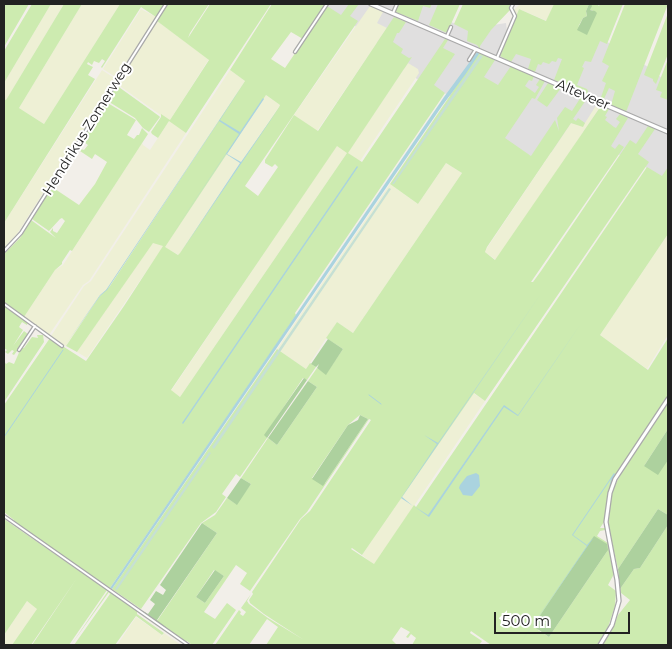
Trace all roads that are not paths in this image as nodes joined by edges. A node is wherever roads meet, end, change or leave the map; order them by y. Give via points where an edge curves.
1 (166, 4) edge
2 (327, 4) edge
3 (371, 4) edge
4 (397, 4) edge
5 (513, 4) edge
6 (393, 13) junction
7 (451, 27) dead end
8 (447, 37) junction
9 (476, 50) junction
10 (295, 52) dead end
11 (497, 58) junction
12 (469, 60) dead end
13 (668, 132) edge
14 (4, 251) edge
15 (4, 304) edge
16 (35, 326) junction
17 (62, 346) dead end
18 (19, 350) dead end
19 (668, 399) edge
20 (4, 516) edge
21 (188, 645) edge
22 (600, 645) edge

1 - 14 street, Hendrikus Zomerweg via 20,233
2 - 10 street
3 - 6 street, Alteveer
4 - 6 street
5 - 11 street via 514,18
6 - 8 street, Alteveer
7 - 8 street
8 - 9 street, Alteveer
9 - 11 street, Alteveer
9 - 12 street
11 - 13 street, Alteveer
15 - 16 street
16 - 17 street
16 - 18 street
19 - 22 street via 618,474 610,493 606,522 618,601 612,624
20 - 21 street

